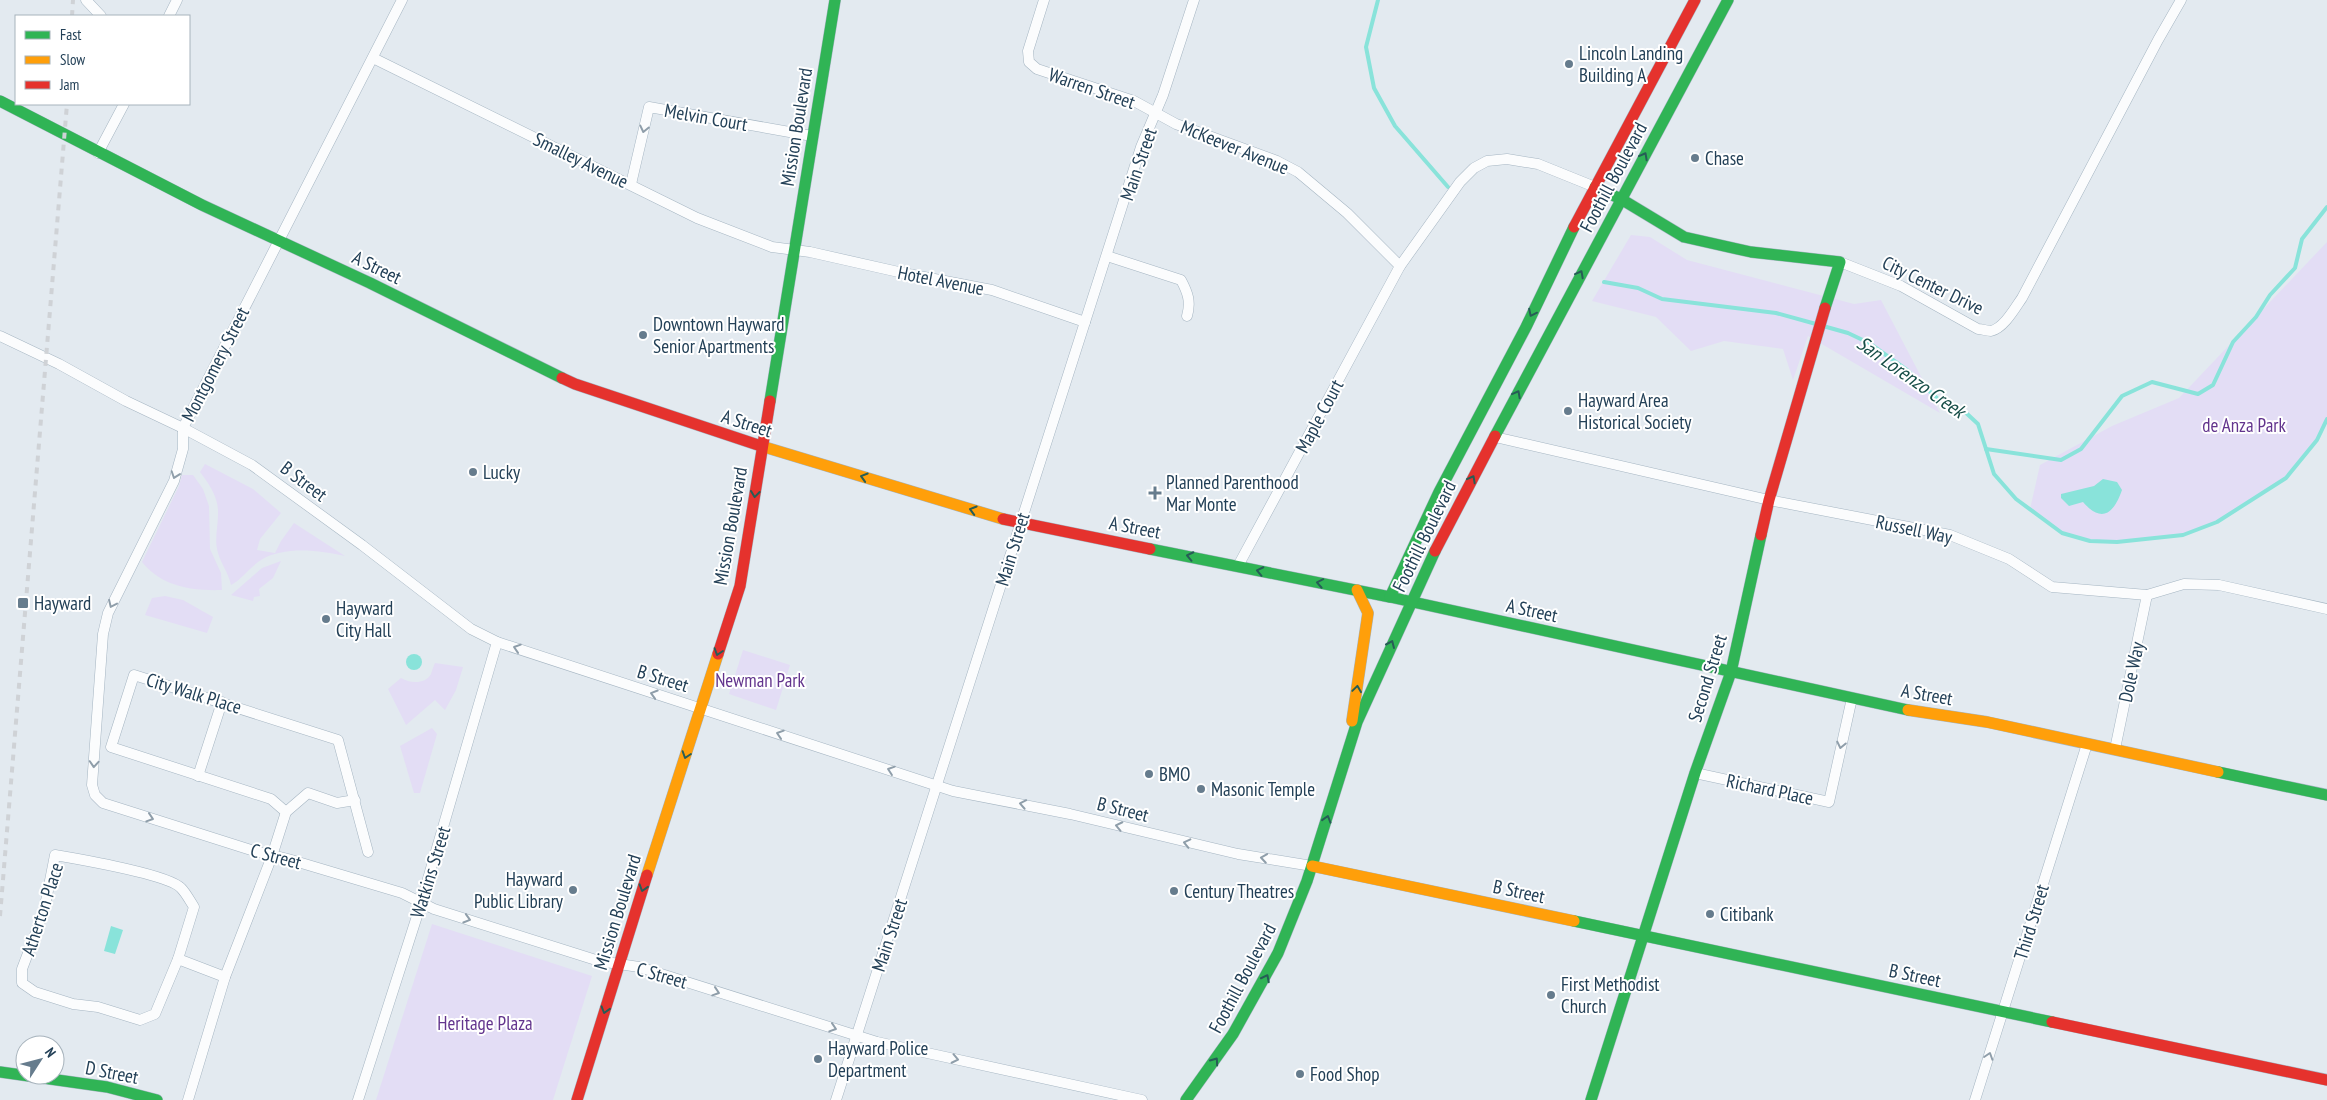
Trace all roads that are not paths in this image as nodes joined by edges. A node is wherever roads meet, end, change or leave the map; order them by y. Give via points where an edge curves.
1 (86, 0) edge
2 (177, 0) edge
3 (402, 0) edge
4 (835, 0) edge
5 (1044, 0) edge
6 (1194, 0) edge
7 (1695, 0) edge
8 (1728, 0) edge
9 (2181, 0) edge
10 (100, 15) edge
11 (170, 15) edge
12 (373, 58) junction
13 (0, 101) edge
14 (123, 105) edge
15 (1156, 114) junction
16 (812, 136) junction
17 (98, 152) junction
18 (630, 184) junction
19 (1595, 187) junction
20 (1621, 200) junction
21 (279, 240) junction
22 (793, 250) junction
23 (1107, 256) junction
24 (1840, 262) junction
25 (1400, 266) junction
26 (1187, 316) dead end
27 (1085, 322) junction
28 (0, 336) edge
29 (183, 428) junction
30 (1494, 437) junction
31 (761, 446) junction
32 (1769, 500) junction
33 (1020, 522) junction
34 (1238, 566) junction
35 (1357, 590) junction
36 (2147, 594) junction
37 (1390, 597) junction
38 (1411, 601) junction
39 (2327, 609) edge
40 (498, 642) junction
41 (1731, 672) junction
42 (1852, 698) junction
43 (222, 702) junction
44 (700, 708) junction
45 (2087, 744) junction
46 (2115, 749) junction
47 (1347, 754) junction
48 (1695, 773) junction
49 (198, 776) junction
50 (937, 786) junction
51 (2327, 795) edge
52 (355, 800) junction
53 (103, 803) joint
54 (286, 812) junction
55 (368, 852) dead end
56 (272, 856) junction
57 (1312, 866) junction
58 (421, 902) junction
59 (1643, 935) junction
60 (178, 959) junction
61 (619, 964) junction
62 (225, 977) junction
63 (2003, 1012) junction
64 (856, 1036) junction
65 (0, 1072) edge
66 (2327, 1080) edge
67 (157, 1100) edge
68 (188, 1100) edge
69 (358, 1100) edge
70 (577, 1100) edge
71 (836, 1100) edge
72 (1142, 1100) edge
73 (1186, 1100) edge
74 (1591, 1100) edge
75 (1975, 1100) edge

1 - 10 street
2 - 11 street
3 - 12 street, Montgomery Street
4 - 16 main road, Mission Boulevard
5 - 15 street, Warren Street via 1028,51 1029,62 1037,69 1134,102
6 - 15 street, Main Street
7 - 19 main road, Foothill Boulevard
20 -> 8 main road, Foothill Boulevard
9 - 24 street, City Center Drive via 2022,298 1997,327 1990,331 1978,329 1901,286
12 - 18 street, Smalley Avenue
12 - 21 street, Montgomery Street
13 - 17 main road, A Street
14 - 17 street
15 - 23 street, Main Street via 1141,147
15 - 25 street, McKeever Avenue via 1278,161 1298,172 1352,218
16 -> 18 street, Melvin Court via 649,107
16 - 22 main road, Mission Boulevard
17 - 21 main road, A Street
18 - 22 street, Smalley Avenue via 697,218 751,240
19 - 20 main road, City Center Drive
19 - 25 street, City Center Drive via 1538,164 1507,159 1487,161 1460,182
19 -> 37 main road, Foothill Boulevard via 1439,492
20 - 24 main road, City Center Drive via 1684,238 1751,252
30 -> 20 main road, Foothill Boulevard
21 - 29 street, Montgomery Street
21 - 31 main road, A Street via 575,384
22 - 27 street, Hotel Avenue via 992,290
22 - 31 main road, Mission Boulevard
23 - 26 street via 1181,280 1188,294
23 - 27 street, Main Street
24 - 32 main road, Second Street
25 - 34 street, Maple Court
27 - 33 street, Main Street
28 - 29 street, B Street
29 - 40 street, B Street via 252,465 472,629
29 -> 53 street, Montgomery Street via 183,449 174,481 108,613 103,634 92,785 95,795
30 - 32 street, Russell Way
38 -> 30 main road, Foothill Boulevard
33 -> 31 main road, A Street via 919,495
31 -> 44 main road, Mission Boulevard via 740,586
32 - 36 street, Russell Way via 1950,535 2008,559 2052,587
32 - 41 main road, Second Street
34 -> 33 main road, A Street
33 - 50 street, Main Street
35 -> 34 main road, A Street
35 - 37 main road, A Street
47 -> 35 main road via 1368,613
36 - 39 street, Russell Way via 2184,584 2218,585
36 - 46 street, Dole Way
37 - 38 main road, A Street
38 - 41 main road, A Street
47 -> 38 main road, Foothill Boulevard via 1357,722
44 -> 40 street, B Street
40 - 58 street, Watkins Street
41 - 42 main road, A Street
41 - 48 main road, Second Street
42 - 45 main road, A Street
42 -> 48 street, Richard Place via 1829,802
43 - 49 street
43 - 49 street, City Walk Place via 134,675 111,747
43 - 52 street, City Walk Place via 338,740
50 -> 44 street, B Street
44 -> 61 main road, Mission Boulevard
45 - 46 main road, A Street
45 - 63 street, Third Street
46 - 51 main road, A Street
57 -> 47 main road, Foothill Boulevard
48 - 59 main road, Second Street
49 - 54 street, City Walk Place via 272,799
57 -> 50 street, B Street via 1200,846
50 - 64 street, Main Street
52 - 54 street via 337,803 308,793
52 - 55 street, City Walk Place
53 -> 56 street, C Street
54 - 56 street
56 - 58 street, C Street via 402,893
56 - 62 street
57 - 59 main road, B Street
73 -> 57 main road, Foothill Boulevard via 1223,1050 1261,987 1285,938
58 -> 61 street, C Street via 434,909 599,961
58 - 69 street, Watkins Street
59 - 63 main road, B Street
59 - 74 main road, Second Street
60 - 60 street, Atherton Place via 194,907 180,886 115,866 55,855 44,911 22,969 22,983 35,992 73,1004 98,1007 140,1020 155,1014
60 - 62 street
61 -> 64 street, C Street via 639,967
61 -> 70 main road, Mission Boulevard
62 - 68 street
63 - 66 main road, B Street
75 -> 63 street, Third Street
64 - 71 street, Main Street
64 -> 72 street, C Street
65 - 67 main road, D Street via 107,1087

